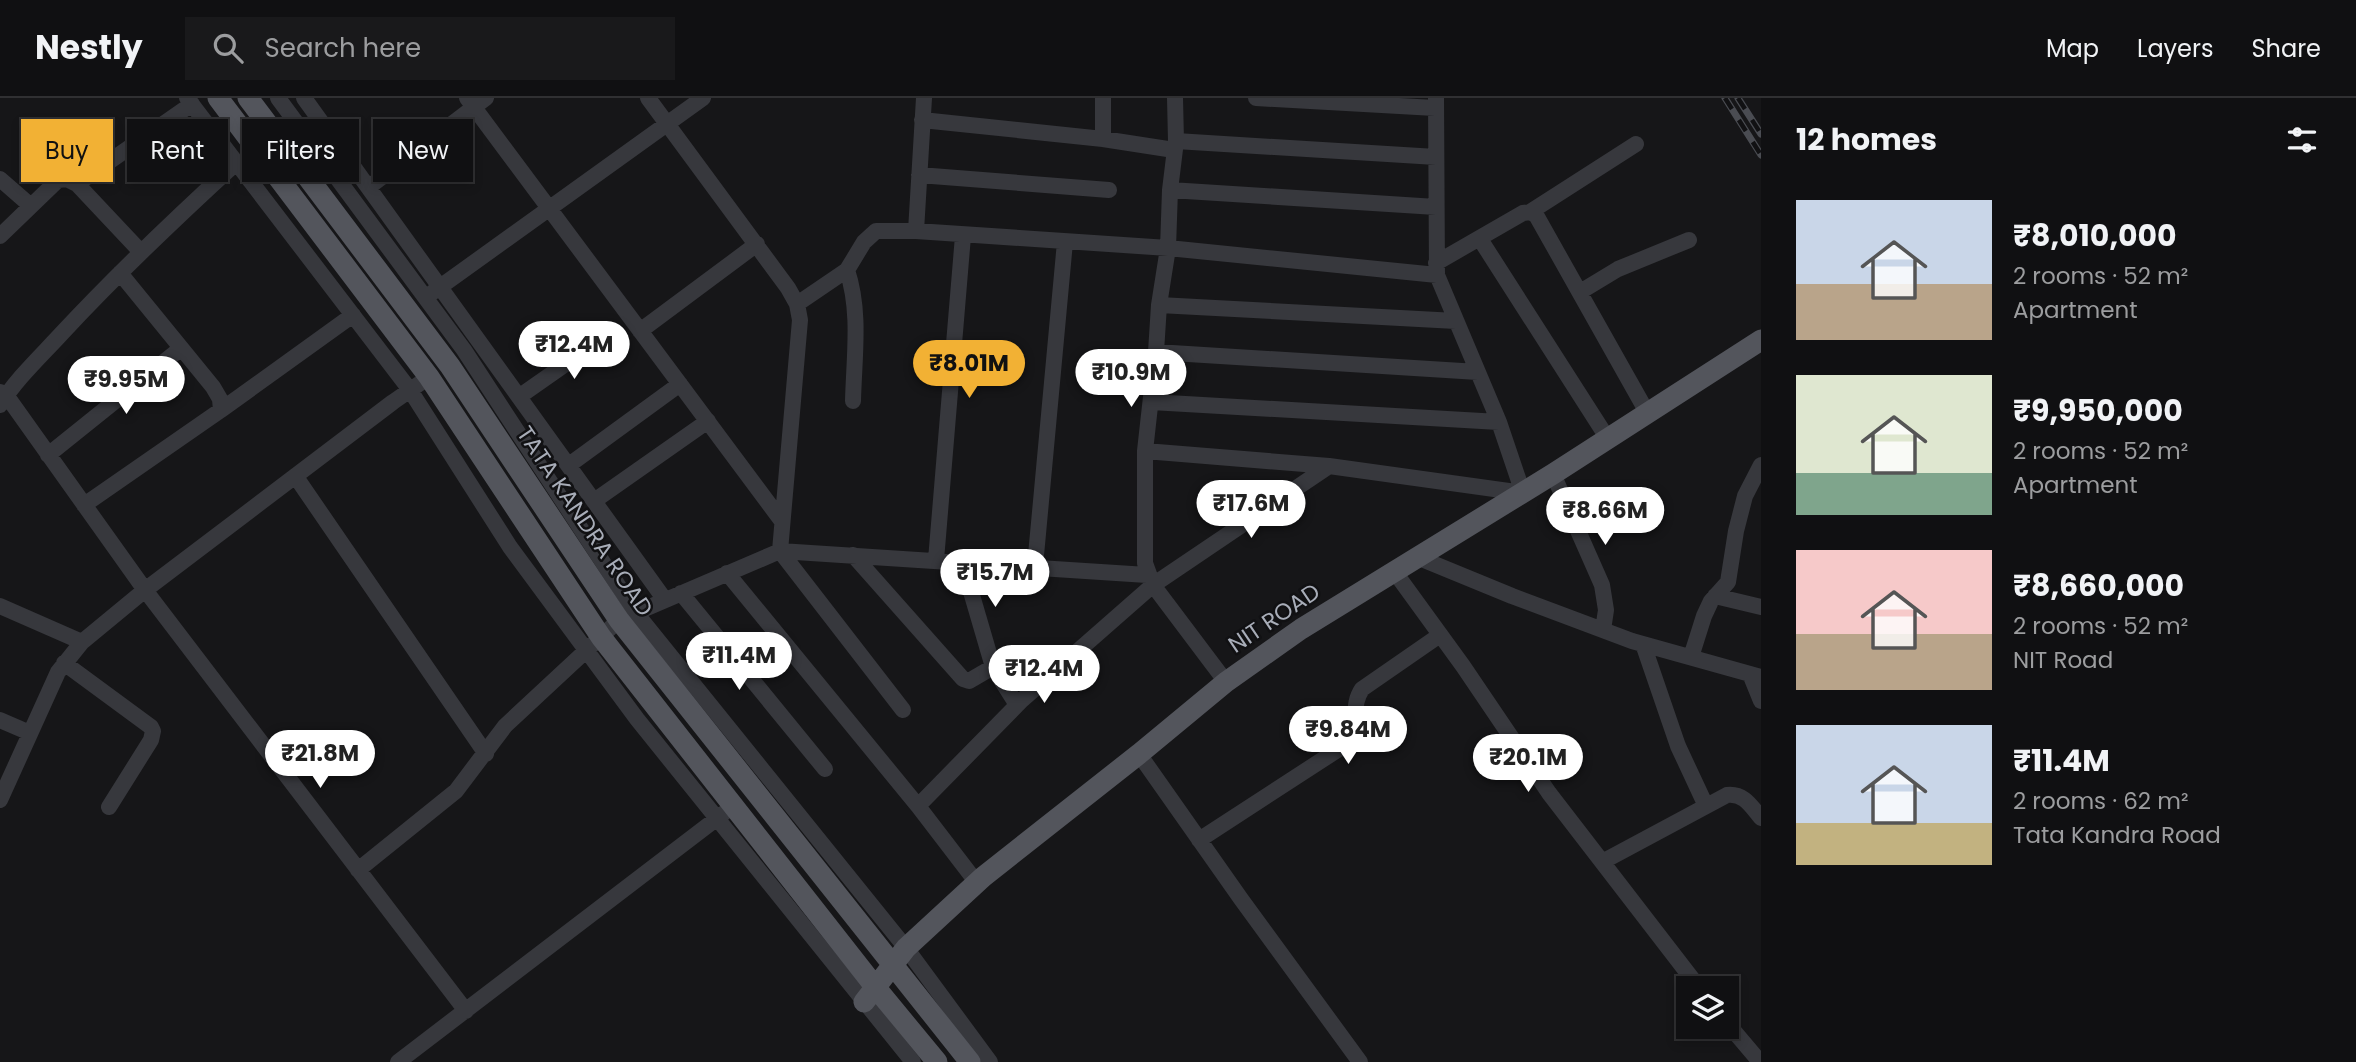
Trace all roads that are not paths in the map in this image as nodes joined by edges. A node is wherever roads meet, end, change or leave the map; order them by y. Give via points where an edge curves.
1 (218, 98) edge
2 (248, 98) edge
3 (278, 98) edge
4 (304, 98) edge
5 (648, 98) edge
6 (703, 98) edge
7 (924, 98) edge
8 (1103, 98) edge
9 (1175, 98) edge
10 (1256, 98) edge
11 (190, 101) edge
12 (475, 101) edge
13 (1436, 103) edge
14 (922, 120) junction
15 (668, 124) junction
16 (1103, 139) junction
17 (1636, 144) dead end
18 (1175, 146) junction
19 (1436, 157) junction
20 (236, 163) junction
21 (919, 175) junction
22 (0, 179) edge
23 (77, 184) junction
24 (369, 187) junction
25 (1110, 190) dead end
26 (1170, 190) junction
27 (31, 206) junction
28 (1436, 207) junction
29 (550, 208) junction
30 (1530, 212) junction
31 (916, 231) junction
32 (0, 236) edge
33 (963, 236) junction
34 (1480, 239) junction
35 (1689, 240) dead end
36 (1065, 242) junction
37 (757, 244) junction
38 (1168, 248) junction
39 (141, 252) junction
40 (1436, 269) junction
41 (847, 270) junction
42 (120, 273) junction
43 (441, 287) junction
44 (1580, 292) junction
45 (426, 298) junction
46 (797, 304) junction
47 (1159, 305) junction
48 (353, 315) junction
49 (1456, 321) junction
50 (640, 331) junction
51 (607, 335) dead end
52 (1761, 340) edge
53 (180, 349) junction
54 (1156, 352) junction
55 (1478, 373) junction
56 (429, 377) junction
57 (680, 384) junction
58 (410, 390) junction
59 (520, 396) junction
60 (2, 398) edge
61 (853, 401) dead end
62 (1151, 402) junction
63 (221, 410) junction
64 (1648, 414) junction
65 (708, 421) junction
66 (1499, 422) junction
67 (1608, 439) junction
68 (1145, 451) junction
69 (48, 455) junction
70 (569, 465) junction
71 (1761, 465) edge
72 (1329, 466) junction
73 (1553, 474) junction
74 (296, 477) junction
75 (1523, 493) junction
76 (594, 500) junction
77 (84, 505) junction
78 (781, 520) junction
79 (780, 551) junction
80 (853, 555) junction
81 (1417, 557) junction
82 (936, 560) junction
83 (961, 561) junction
84 (1034, 566) junction
85 (1394, 571) junction
86 (727, 573) junction
87 (1150, 580) junction
88 (145, 590) junction
89 (681, 593) junction
90 (1715, 596) junction
91 (665, 600) junction
92 (0, 606) edge
93 (1761, 607) edge
94 (627, 617) junction
95 (1603, 630) junction
96 (1440, 635) junction
97 (82, 642) junction
98 (594, 643) junction
99 (1643, 644) junction
100 (1691, 657) junction
101 (64, 663) junction
102 (993, 667) junction
103 (1756, 675) edge
104 (1226, 682) junction
105 (1761, 701) edge
106 (1017, 705) junction
107 (655, 706) junction
108 (903, 710) dead end
109 (637, 719) junction
110 (0, 720) edge
111 (30, 733) junction
112 (486, 754) junction
113 (1139, 754) junction
114 (825, 769) dead end
115 (0, 800) edge
116 (918, 806) junction
117 (1706, 806) junction
118 (109, 807) dead end
119 (726, 811) junction
120 (1761, 818) edge
121 (1199, 839) junction
122 (1602, 862) junction
123 (358, 870) junction
124 (976, 883) junction
125 (900, 956) junction
126 (1690, 976) edge
127 (870, 995) junction
128 (466, 1011) junction
129 (1739, 1038) edge
130 (398, 1062) edge
131 (913, 1062) edge
132 (937, 1062) edge
133 (970, 1062) edge
134 (990, 1062) edge
135 (1360, 1062) edge
136 (1759, 1062) edge

1 - 56 main road
2 - 94 main road, TATA KANDRA ROAD via 450,366
3 - 45 street
4 - 24 street
5 - 15 street
6 - 15 street
7 - 14 street
8 - 16 street
9 - 18 street
10 - 13 street
11 - 20 street
11 - 23 street
12 - 24 street
12 - 29 street
13 - 19 street
14 - 16 street
14 - 21 street
15 - 29 street
15 - 37 street
16 - 18 street
17 - 30 street
18 - 19 street
18 - 26 street
19 - 28 street
20 - 39 street
20 - 48 street
21 - 25 street
21 - 31 street
22 - 27 street
23 - 27 street via 58,180
23 - 39 street
24 - 43 street
26 - 28 street
26 - 38 street
27 - 32 street
28 - 40 street
29 - 43 street
29 - 50 street
30 - 34 street
30 - 44 street via 1542,223
31 - 33 street
31 - 41 street via 870,234
33 - 36 street
33 - 82 street
34 - 40 street
34 - 67 street
35 - 44 street via 1618,269
36 - 38 street
36 - 84 street
37 - 46 street
37 - 50 street
38 - 40 street
38 - 47 street
39 - 42 street
40 - 49 street
41 - 46 street
41 - 61 street via 856,310
42 - 53 street
42 - 60 street
43 - 45 street
43 - 59 street
44 - 64 street
45 - 94 street via 464,350
46 - 78 street via 800,320
47 - 49 street
47 - 54 street
48 - 58 street
48 - 63 street
49 - 55 street
50 - 57 street
51 - 59 street
52 - 64 main road, NIT ROAD
53 - 63 street via 213,387
53 - 69 street
54 - 55 street
54 - 62 street
55 - 66 street
56 - 58 street
56 - 98 main road
57 - 65 street
57 - 70 street
58 - 74 street
58 - 98 street via 510,548
59 - 70 street
60 - 69 street
62 - 66 street
62 - 68 street
63 - 77 street
64 - 67 main road, NIT ROAD
65 - 76 street
65 - 78 street
66 - 75 street
67 - 73 main road, NIT ROAD
68 - 72 street
68 - 87 street via 1145,564
69 - 77 street
70 - 76 street
71 - 90 street via 1745,496 1731,575
72 - 75 street
72 - 87 street
73 - 75 main road, NIT ROAD
73 - 95 street via 1602,585
74 - 88 street
74 - 112 street
75 - 81 main road, NIT ROAD
76 - 91 street
77 - 88 street
78 - 79 street
79 - 80 street
79 - 86 street
79 - 108 street
80 - 82 street
80 - 102 street via 966,681
81 - 85 main road, NIT ROAD
81 - 95 street
82 - 83 street
83 - 84 street
83 - 102 street
84 - 87 street
85 - 96 street
85 - 104 main road, NIT ROAD
86 - 89 street
86 - 116 street
87 - 104 street
87 - 106 street
88 - 97 street
88 - 123 street
89 - 91 street
89 - 114 street
90 - 93 street
90 - 100 street
91 - 94 street
92 - 97 street
94 - 98 street
94 - 125 main road, TATA KANDRA ROAD
95 - 99 street
96 - 121 street via 1362,688 1357,696 1355,730 1342,747
96 - 122 street
97 - 101 street
98 - 107 main road
98 - 109 street
98 - 112 street via 505,726
99 - 100 street
99 - 117 street via 1678,746
100 - 103 street
101 - 111 street
101 - 118 street via 153,731
102 - 106 street
103 - 105 street
104 - 113 main road, NIT ROAD
106 - 116 street
107 - 109 street
107 - 119 main road
109 - 119 street
110 - 111 street
111 - 115 street
112 - 123 street via 456,791
113 - 121 street
113 - 124 main road, NIT ROAD
116 - 124 street
117 - 120 street via 1737,794
117 - 122 street
119 - 127 main road
119 - 128 street
121 - 135 street
122 - 126 street
123 - 128 street
124 - 125 main road, NIT ROAD
125 - 127 main road, NIT ROAD
125 - 133 main road, TATA KANDRA ROAD
125 - 134 street
127 - 131 street
127 - 132 main road
128 - 130 street
129 - 136 street

